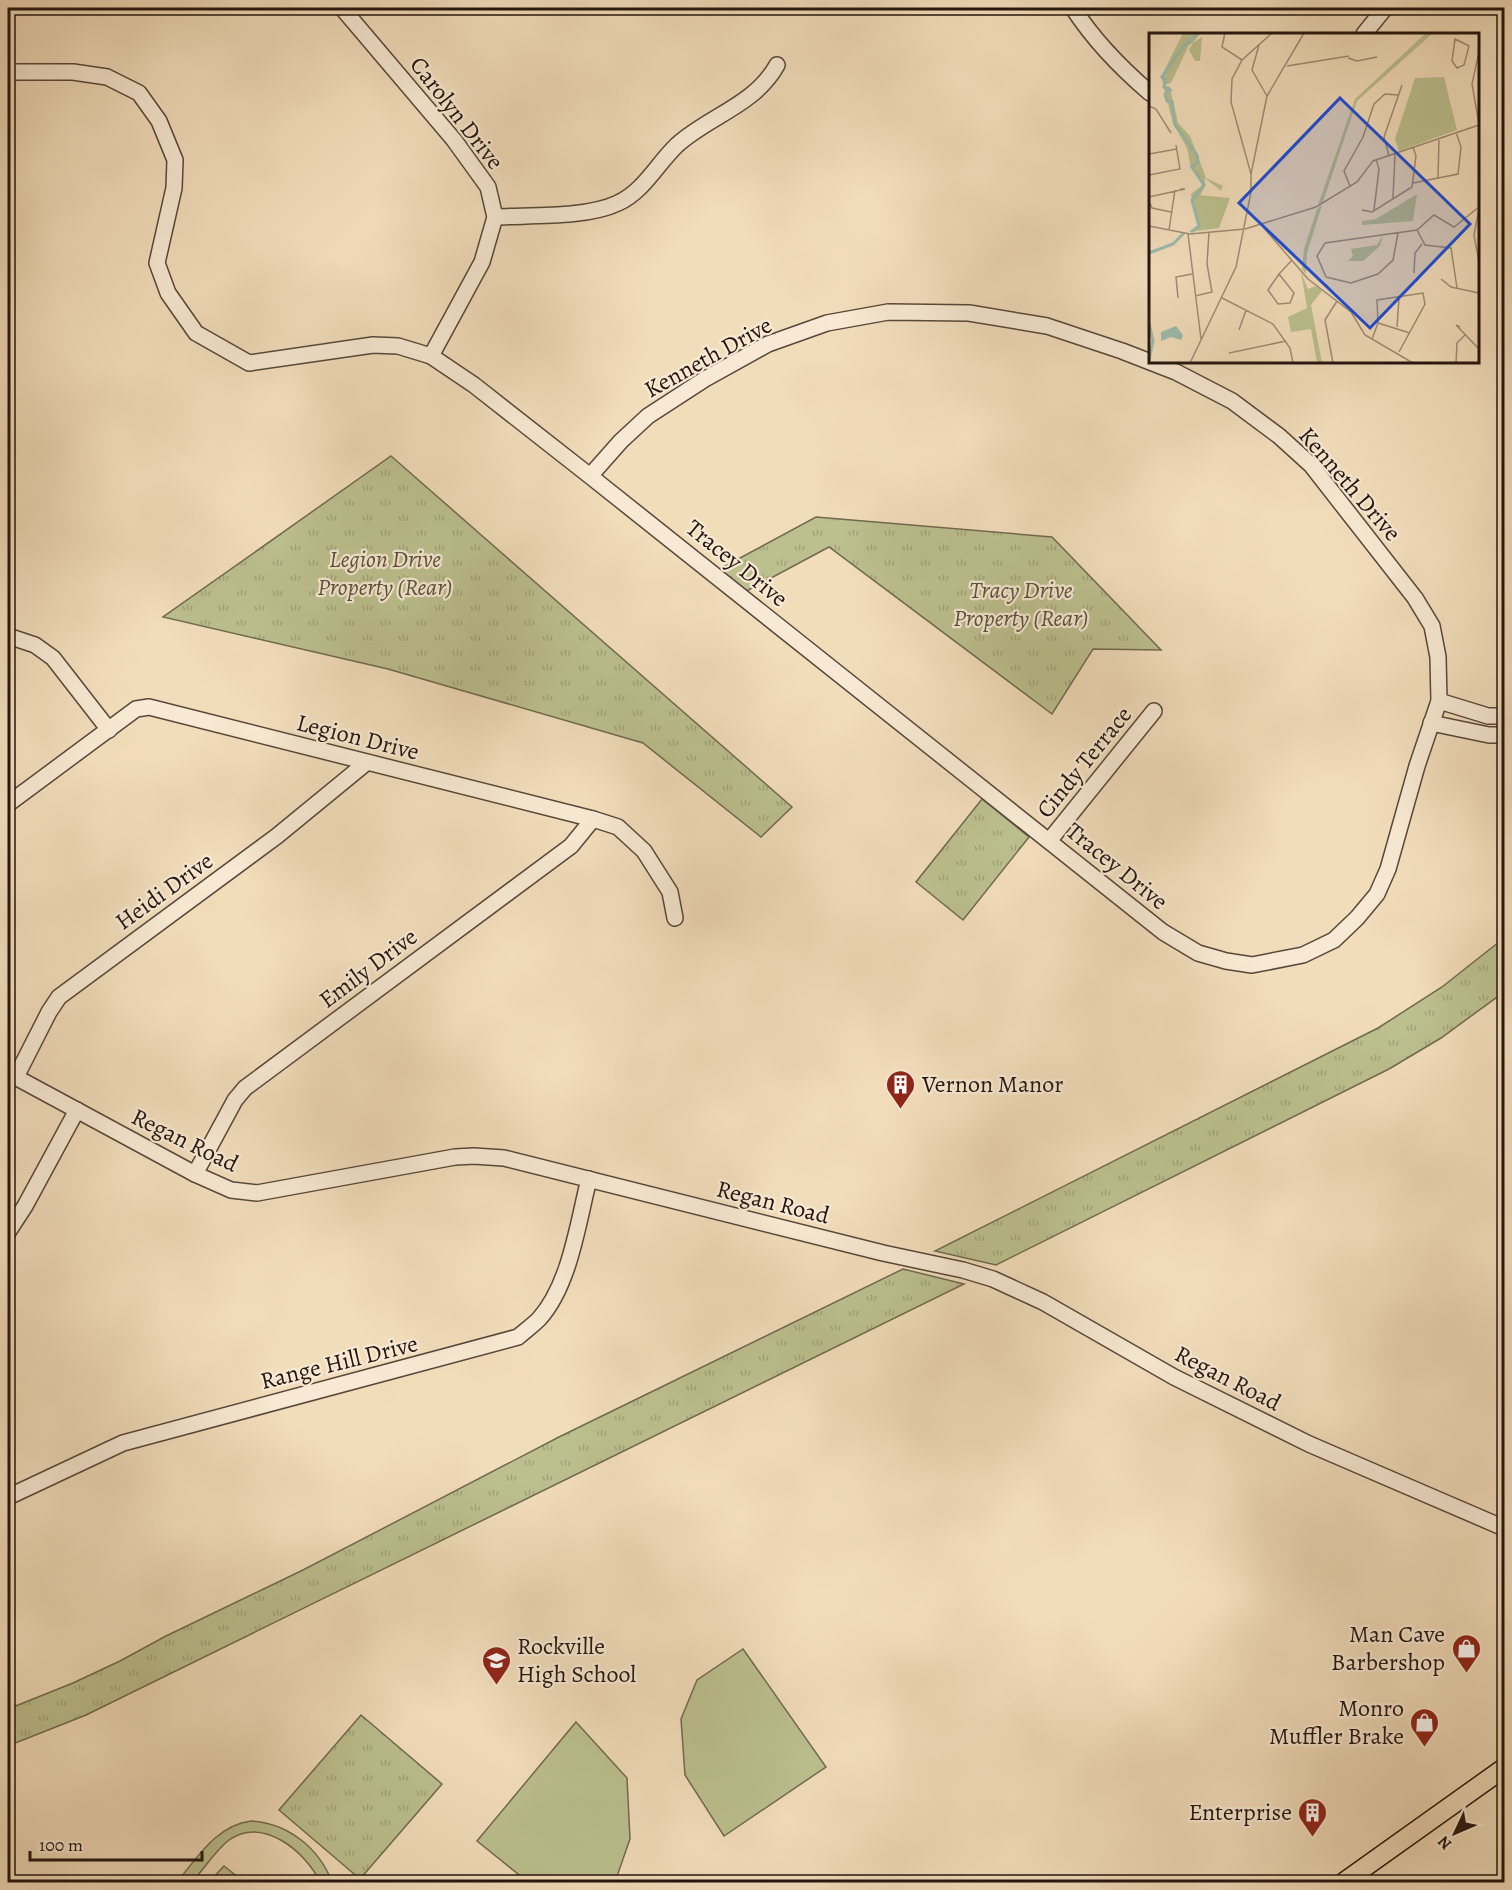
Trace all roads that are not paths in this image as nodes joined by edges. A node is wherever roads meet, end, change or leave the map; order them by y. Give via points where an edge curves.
1 (342, 8) edge
2 (1073, 8) edge
3 (1385, 8) edge
4 (1365, 33) edge
5 (777, 65) dead end
6 (8, 72) edge
7 (1149, 92) edge
8 (495, 217) junction
9 (431, 356) junction
10 (1149, 362) edge
11 (1153, 363) edge
12 (590, 476) junction
13 (8, 636) edge
14 (1439, 701) junction
15 (1154, 711) dead end
16 (1504, 716) edge
17 (1431, 723) junction
18 (109, 730) junction
19 (1504, 735) edge
20 (366, 763) junction
21 (8, 804) edge
22 (593, 819) junction
23 (1049, 841) junction
24 (675, 918) dead end
25 (12, 1075) edge
26 (76, 1110) junction
27 (195, 1174) junction
28 (589, 1179) junction
29 (8, 1232) edge
30 (8, 1497) edge
31 (1504, 1528) edge
32 (1504, 1768) edge
33 (1344, 1882) edge

1 - 8 street, Carolyn Drive via 454,140 488,187
2 - 7 street
3 - 4 street
5 - 8 street via 756,92 678,145 644,185 620,203 594,212
6 - 9 street, Tracey Drive via 73,72 107,77 139,93 159,121 175,160 174,188 157,263 168,293 196,333 249,363 373,345 398,346
8 - 9 street, Carolyn Drive via 482,262
9 - 12 street, Tracey Drive
10 - 12 street, Kenneth Drive via 1047,326 969,312 888,312 827,323 768,344 705,379 648,416
11 - 14 street, Kenneth Drive via 1223,396 1279,436 1311,465 1415,598 1432,626 1438,657
12 - 23 street, Tracey Drive
13 - 18 street via 35,645 53,658
14 - 16 street via 1488,716
14 - 17 street, Tracey Drive
15 - 23 street, Cindy Terrace
17 - 19 street
17 - 23 street, Tracey Drive via 1377,894 1334,939 1304,956 1252,965 1198,953 1163,932
18 - 20 street, Legion Drive via 136,709 149,707
18 - 21 street, Legion Drive
20 - 22 street, Legion Drive
20 - 25 street, Heidi Drive via 277,836 59,997
22 - 24 street, Legion Drive via 618,827 644,851 670,892
22 - 27 street, Emily Drive via 571,846 245,1088
25 - 26 street, Regan Road
26 - 27 street, Regan Road
26 - 29 street
27 - 28 street, Regan Road via 231,1190 257,1193 474,1156 504,1158
28 - 30 street, Range Hill Drive via 557,1292 539,1318 518,1337 123,1443
28 - 31 street, Regan Road via 993,1279 1043,1302 1174,1377 1300,1439
32 - 33 main road

